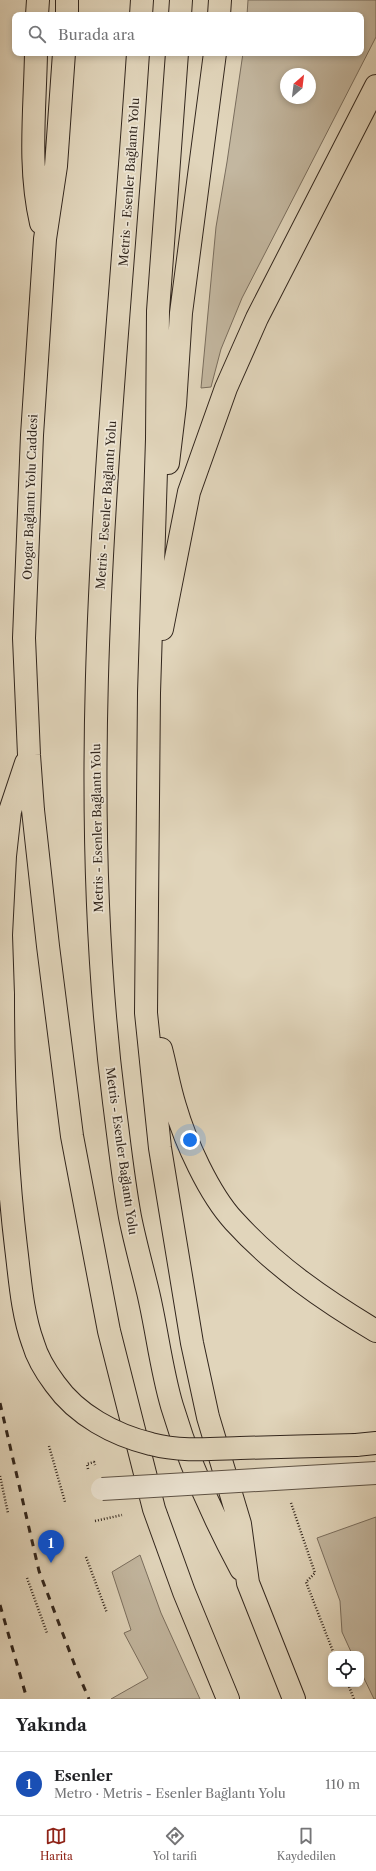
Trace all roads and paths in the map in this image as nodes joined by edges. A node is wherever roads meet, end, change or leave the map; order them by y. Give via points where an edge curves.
1 (38, 0) edge
2 (68, 0) edge
3 (142, 0) edge
4 (181, 0) edge
5 (220, 0) edge
6 (38, 12) edge
7 (66, 12) edge
8 (141, 12) edge
9 (180, 12) edge
10 (218, 12) edge
11 (36, 56) edge
12 (64, 56) edge
13 (138, 56) edge
14 (177, 56) edge
15 (215, 56) edge
16 (376, 86) edge
17 (45, 239) junction
18 (154, 559) junction
19 (149, 692) junction
20 (29, 755) junction
21 (148, 964) junction
22 (376, 1331) edge
23 (366, 1444) edge
24 (49, 1446) dead end
25 (376, 1473) edge
26 (0, 1476) edge
27 (282, 1478) junction
28 (102, 1489) dead end
29 (65, 1502) dead end
30 (8, 1513) dead end
31 (86, 1558) dead end
32 (27, 1578) dead end
33 (248, 1583) junction
34 (106, 1613) dead end
35 (47, 1633) dead end
36 (333, 1651) edge
37 (349, 1687) edge
38 (228, 1699) edge
39 (294, 1699) edge
40 (354, 1699) edge

1 - 6 highway
2 - 7 highway
3 - 8 highway
4 - 9 highway
5 - 10 highway
11 - 17 highway via 33,170
12 - 17 highway via 56,166
13 - 33 highway, Metris - Esenler Bağlantı Yolu via 98,641 95,811 103,989 108,1050 130,1217 171,1404 220,1532
14 - 18 highway via 158,311
15 - 18 highway via 181,313 172,433
16 - 19 highway via 257,318 212,423 189,492
17 - 20 highway, Otogar Bağlantı Yolu Caddesi via 32,435 24,638
18 - 19 highway
19 - 21 highway
20 - 23 highway, bridge via 10,811 5,856 1,935 3,1066 13,1218 20,1276 32,1343 42,1364 55,1385 87,1417 127,1437 170,1448
20 - 38 highway, Otogar Bağlantı Yolu Caddesi via 48,946 72,1136 109,1331 154,1508 184,1592
21 - 22 highway via 160,1046 175,1106 194,1157 215,1194 233,1220 276,1262 324,1299
21 - 33 highway via 146,1013 160,1148 192,1344 208,1417 240,1524
24 - 29 path
25 - 27 street, bridge
26 - 30 path
27 - 28 street, bridge
27 - 36 path via 315,1573 306,1582
31 - 34 path
32 - 35 path
33 - 39 highway
37 - 40 path

